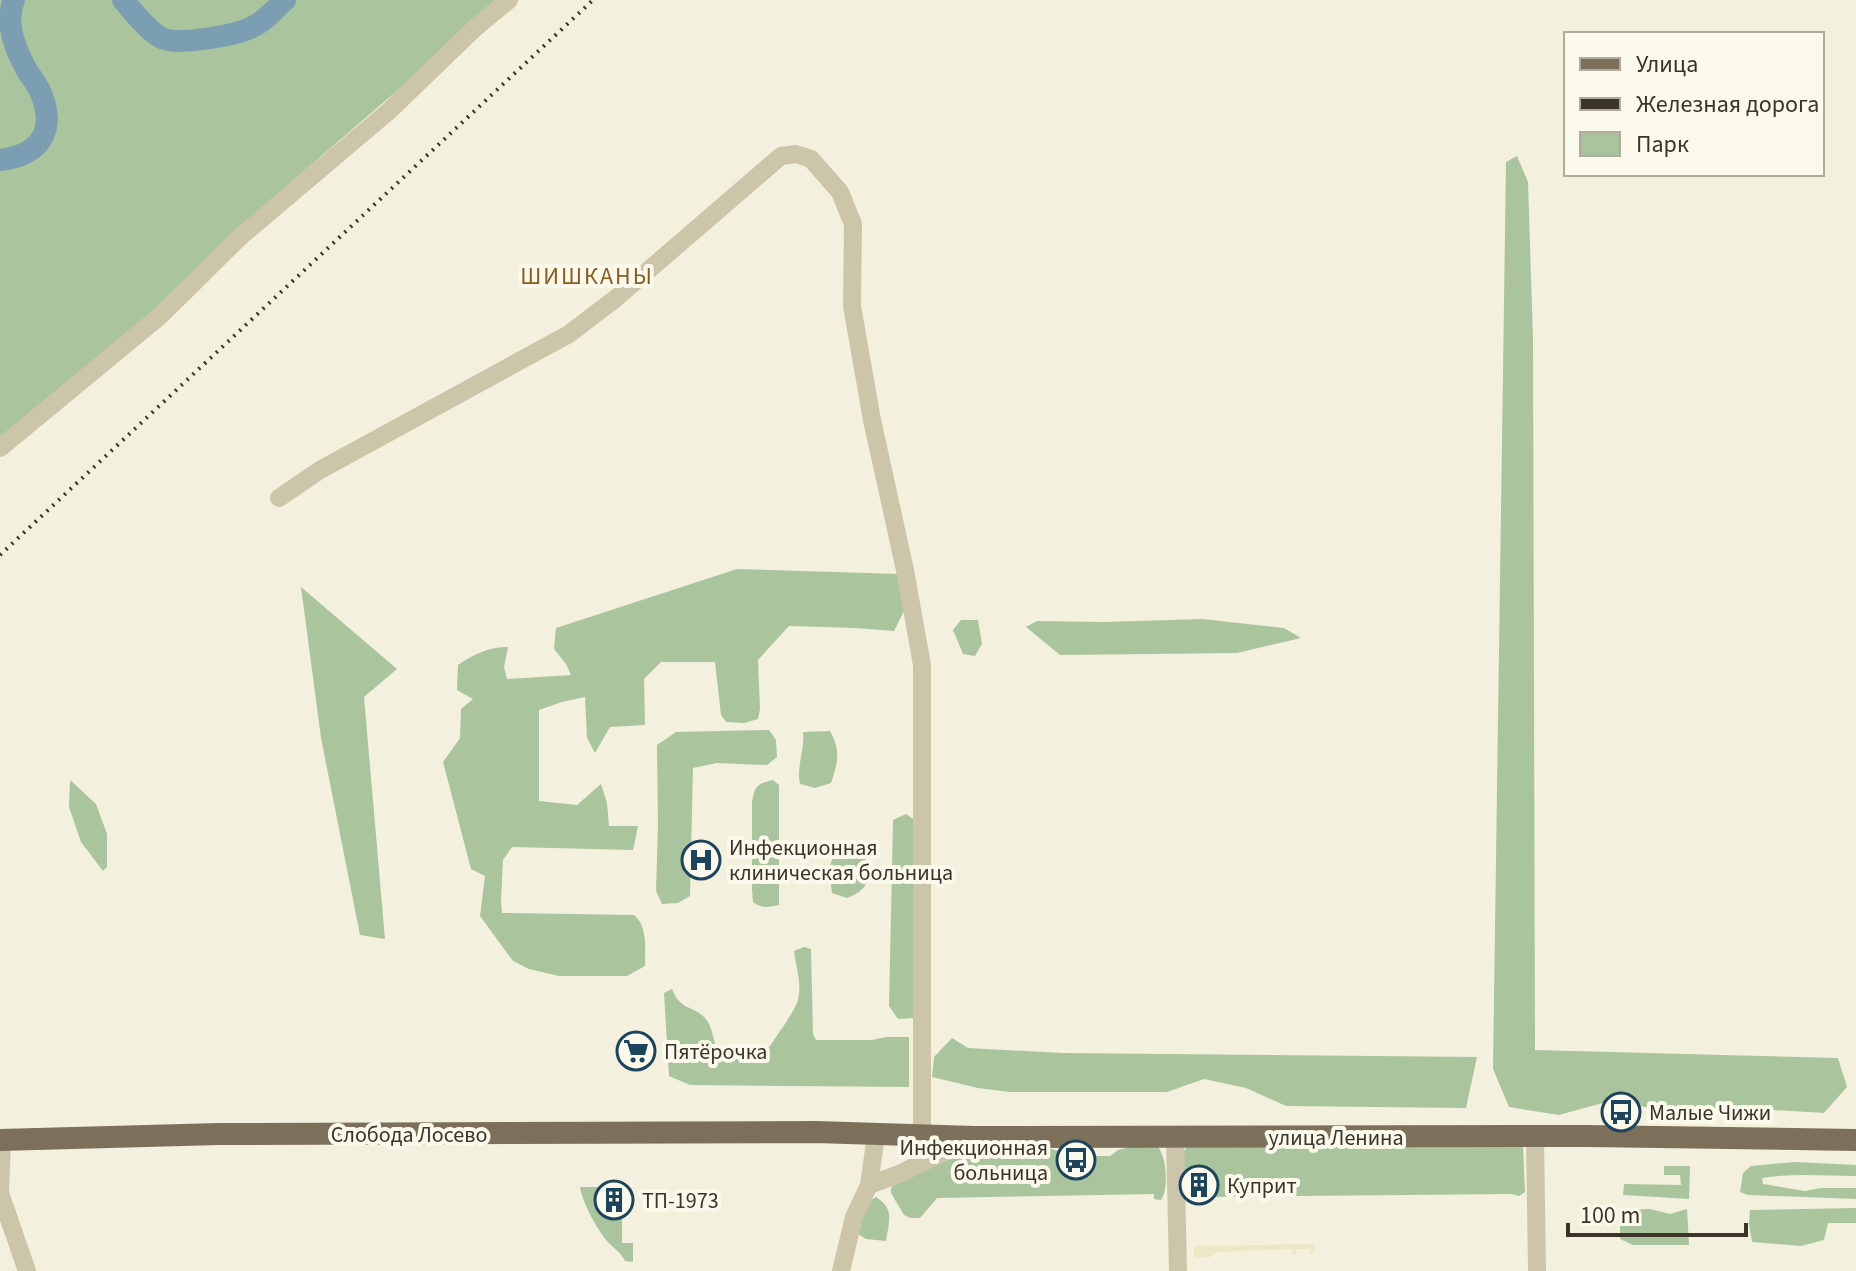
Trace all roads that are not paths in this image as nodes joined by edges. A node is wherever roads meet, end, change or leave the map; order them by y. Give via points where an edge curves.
1 (509, 0) edge
2 (0, 448) edge
3 (279, 498) dead end
4 (816, 1132) joint
5 (876, 1135) junction
6 (922, 1136) junction
7 (1535, 1136) junction
8 (974, 1137) junction
9 (1175, 1137) junction
10 (1, 1140) edge
11 (1856, 1140) edge
12 (869, 1185) junction
13 (27, 1271) edge
14 (841, 1271) edge
15 (1178, 1271) edge
16 (1537, 1271) edge

1 - 2 street via 240,237 160,316
3 - 6 street via 320,470 569,334 781,156 811,159 840,192 853,224 852,306 922,665
4 - 5 main road, улица Ленина
4 - 10 main road, Слобода Лосево
5 - 6 main road, улица Ленина
5 - 12 street
6 - 8 main road, улица Ленина
7 - 9 main road, улица Ленина
7 - 11 main road, улица Ленина
7 - 16 street
8 - 9 main road, улица Ленина
8 - 12 street
9 - 15 street
10 - 13 street, Слобода Лосево via 0,1193
12 - 14 street via 854,1217

